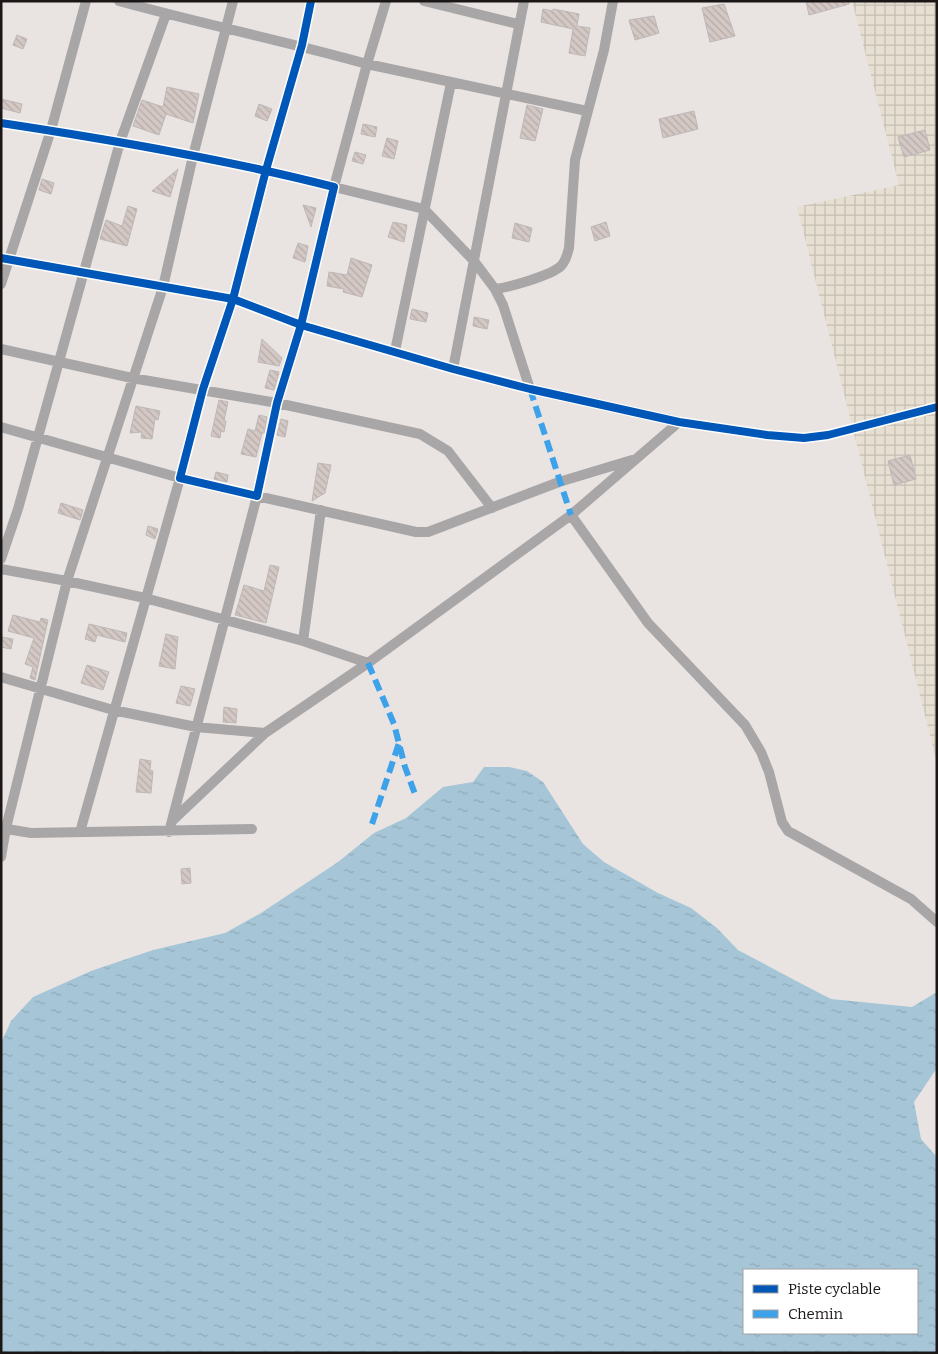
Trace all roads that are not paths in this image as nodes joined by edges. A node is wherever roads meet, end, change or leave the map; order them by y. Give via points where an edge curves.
1 (86, 1) edge
2 (119, 1) edge
3 (233, 1) edge
4 (311, 1) edge
5 (386, 1) edge
6 (424, 1) edge
7 (524, 1) edge
8 (614, 1) edge
9 (166, 14) junction
10 (518, 24) junction
11 (226, 30) junction
12 (302, 45) junction
13 (367, 64) junction
14 (451, 83) junction
15 (506, 94) junction
16 (587, 111) junction
17 (1, 123) edge
18 (51, 130) junction
19 (120, 142) junction
20 (193, 156) junction
21 (266, 170) junction
22 (334, 186) junction
23 (424, 209) junction
24 (5, 259) edge
25 (474, 261) junction
26 (84, 273) junction
27 (1, 284) edge
28 (163, 287) junction
29 (495, 289) junction
30 (233, 300) junction
31 (301, 325) junction
32 (1, 349) edge
33 (396, 351) junction
34 (58, 360) junction
35 (453, 369) junction
36 (132, 378) junction
37 (203, 389) junction
38 (530, 389) junction
39 (277, 403) junction
40 (937, 407) edge
41 (679, 422) junction
42 (1, 427) edge
43 (37, 438) junction
44 (106, 457) junction
45 (636, 458) junction
46 (180, 478) junction
47 (257, 496) junction
48 (492, 508) junction
49 (321, 510) junction
50 (571, 515) junction
51 (1, 559) edge
52 (1, 569) edge
53 (67, 581) junction
54 (145, 598) junction
55 (224, 620) junction
56 (303, 642) junction
57 (368, 663) junction
58 (1, 676) edge
59 (39, 689) junction
60 (113, 710) junction
61 (196, 727) junction
62 (264, 733) junction
63 (172, 821) junction
64 (4, 828) edge
65 (252, 829) dead end
66 (80, 832) junction
67 (169, 832) junction
68 (1, 857) edge
69 (937, 922) edge

1 - 18 street
2 - 9 street
3 - 11 street
4 - 12 street
5 - 13 street
6 - 10 street
7 - 10 street
8 - 16 street
9 - 11 street
9 - 19 street
10 - 15 street
11 - 12 street
11 - 20 street
12 - 13 street
12 - 21 street
13 - 14 street
13 - 22 street
14 - 15 street
14 - 23 street
15 - 16 street
15 - 25 street
16 - 29 street via 576,160 566,259 560,267 514,287
17 - 18 street
18 - 19 street
18 - 24 street
19 - 20 street
19 - 26 street
20 - 21 street
20 - 28 street
21 - 22 street
21 - 30 street
22 - 23 street
22 - 31 street
23 - 25 street
23 - 33 street
24 - 26 street
24 - 27 street
25 - 29 street
25 - 35 street
26 - 28 street
26 - 34 street
28 - 30 street
28 - 36 street
29 - 38 street
30 - 31 street
30 - 37 street
31 - 33 street
31 - 39 street
32 - 34 street
33 - 35 street
34 - 36 street
34 - 43 street
35 - 38 street
36 - 37 street
36 - 44 street
37 - 39 street
37 - 46 street
38 - 41 street
39 - 47 street
39 - 48 street via 420,434 448,451
40 - 41 street via 828,436 804,438
41 - 45 street
42 - 43 street
43 - 44 street
43 - 51 street
44 - 46 street
44 - 53 street
45 - 48 street
45 - 50 street
46 - 47 street
46 - 54 street
47 - 49 street
47 - 55 street
48 - 49 street via 438,529 416,532
49 - 56 street
50 - 57 street
50 - 69 street via 648,623 745,725 761,752 782,822 788,831 911,899
52 - 53 street
53 - 54 street
53 - 59 street
54 - 55 street
54 - 60 street
55 - 56 street
55 - 61 street
56 - 57 street
57 - 62 street
58 - 59 street
59 - 60 street
59 - 64 street
60 - 61 street
60 - 66 street
61 - 62 street
61 - 63 street
62 - 63 street
63 - 67 street
64 - 66 street via 31,833
64 - 68 street
65 - 67 street
66 - 67 street

